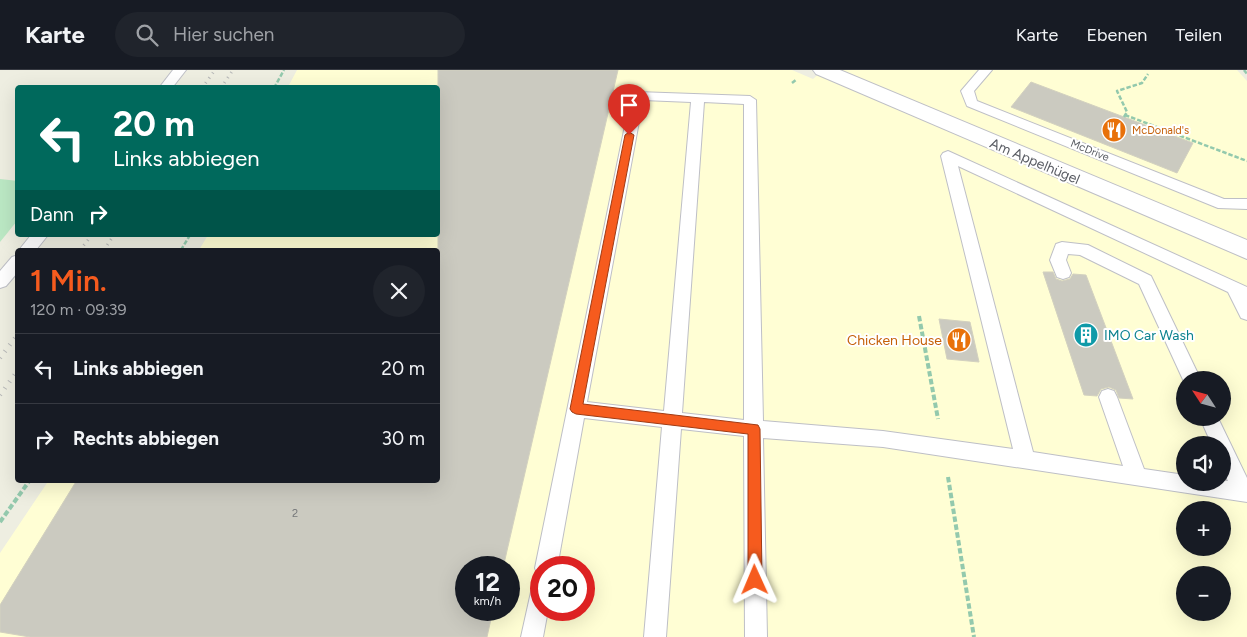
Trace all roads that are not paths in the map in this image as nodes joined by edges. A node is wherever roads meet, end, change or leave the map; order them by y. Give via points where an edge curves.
1 (180, 70) edge
2 (823, 70) edge
3 (986, 70) edge
4 (168, 85) edge
5 (698, 98) junction
6 (1247, 204) edge
7 (38, 237) edge
8 (29, 248) edge
9 (1247, 250) edge
10 (15, 265) edge
11 (1063, 273) dead end
12 (0, 282) edge
13 (1240, 291) edge
14 (1247, 313) edge
15 (1188, 371) edge
16 (1108, 397) dead end
17 (576, 409) junction
18 (673, 420) junction
19 (754, 429) junction
20 (1025, 460) junction
21 (1231, 464) edge
22 (1136, 477) junction
23 (1246, 493) edge
24 (548, 556) edge
25 (535, 621) edge
26 (532, 637) edge
27 (655, 637) edge
28 (756, 637) edge

1 - 4 lane
2 - 9 street, Am Appelhügel
3 - 6 lane, McDrive via 967,91 972,102 1223,204
5 - 17 lane via 637,96
5 - 18 lane
5 - 19 lane via 750,100
7 - 8 lane
10 - 12 lane
11 - 15 lane via 1058,260 1062,248 1082,249 1146,280
13 - 14 lane
13 - 20 lane via 948,156
16 - 22 lane
17 - 18 lane
17 - 24 lane
18 - 19 lane
18 - 27 lane
19 - 20 lane via 883,439
19 - 28 lane
20 - 22 lane
21 - 23 lane
22 - 23 lane
25 - 26 lane

